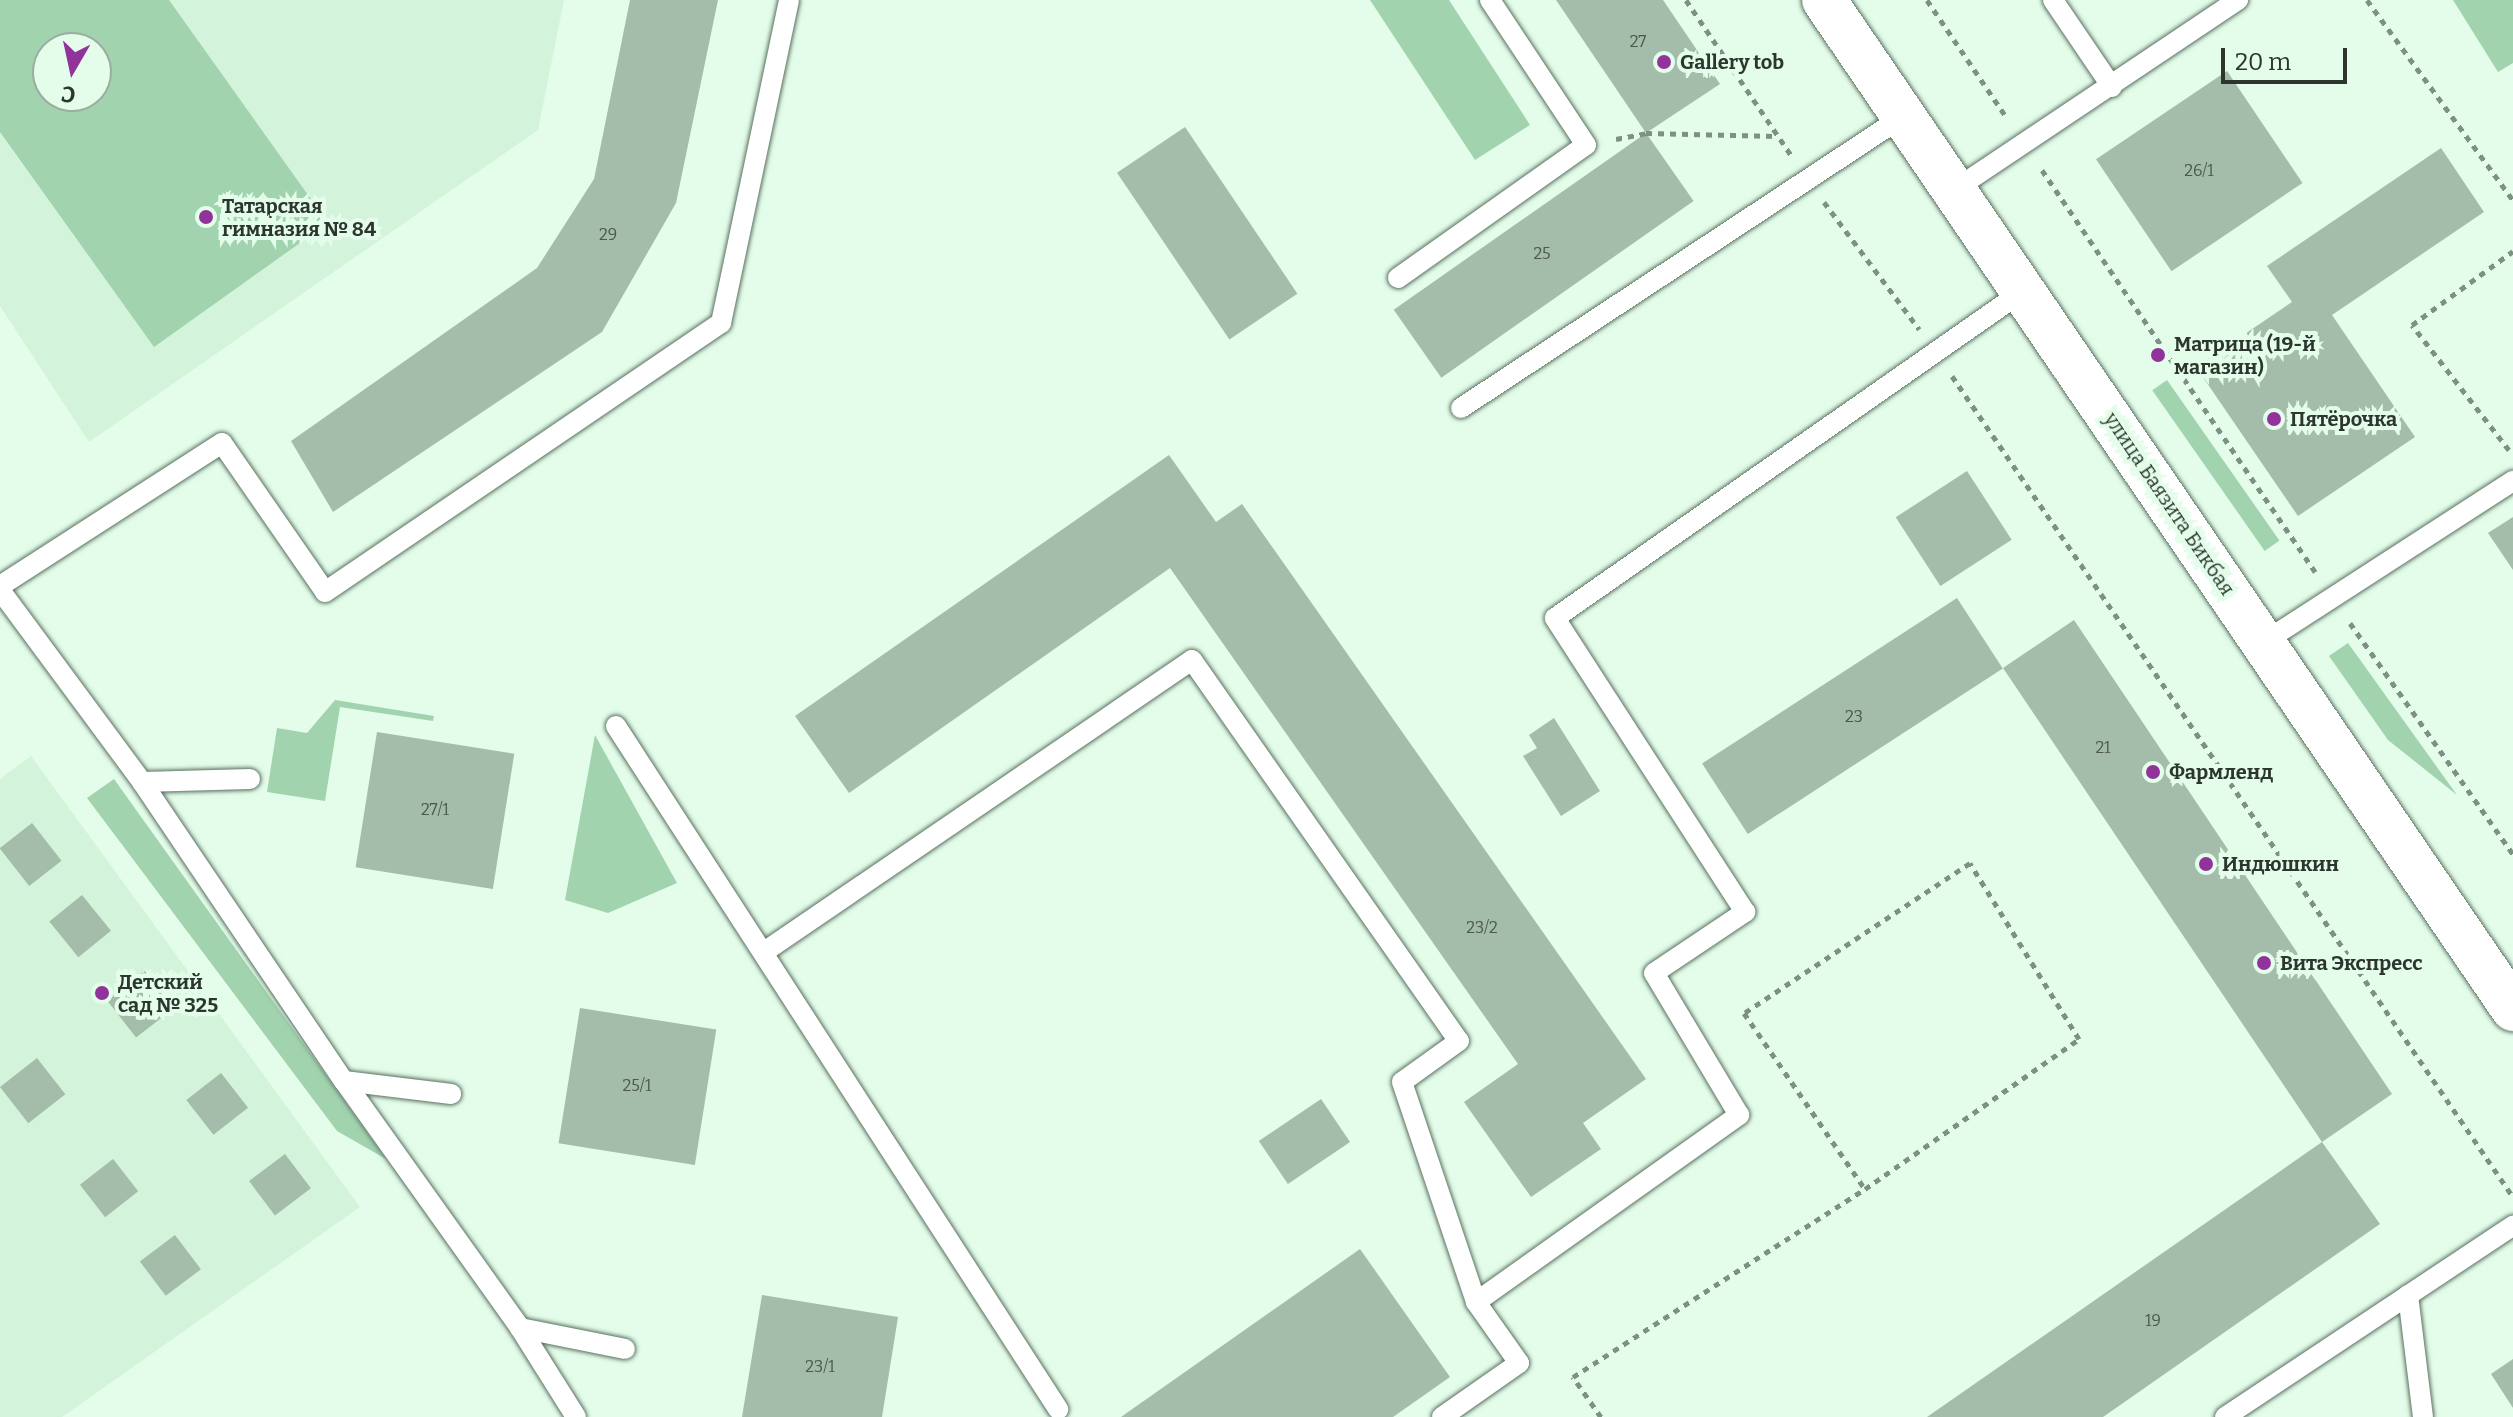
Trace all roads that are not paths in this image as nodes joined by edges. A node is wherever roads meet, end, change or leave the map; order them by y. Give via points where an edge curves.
1 (789, 0) edge
2 (1490, 0) edge
3 (1824, 0) edge
4 (2053, 0) edge
5 (2238, 0) edge
6 (2112, 87) junction
7 (1904, 116) junction
8 (1954, 190) junction
9 (1398, 278) dead end
10 (2023, 291) junction
11 (1461, 408) dead end
12 (2513, 481) edge
13 (0, 588) edge
14 (2264, 642) junction
15 (616, 726) dead end
16 (250, 779) dead end
17 (142, 782) junction
18 (764, 952) junction
19 (2513, 1009) edge
20 (344, 1081) junction
21 (451, 1094) dead end
22 (2513, 1226) edge
23 (2408, 1295) junction
24 (1476, 1302) junction
25 (520, 1328) junction
26 (625, 1349) dead end
27 (1056, 1414) edge
28 (576, 1417) edge
29 (1442, 1417) edge
30 (2225, 1417) edge
31 (2423, 1417) edge

1 - 13 lane via 721,323 325,592 222,443
2 - 9 lane via 1586,145
3 - 7 main road, улица Баязита Бикбая
4 - 6 lane
5 - 6 lane
6 - 8 lane
7 - 8 main road, улица Баязита Бикбая
7 - 11 lane
8 - 10 main road, улица Баязита Бикбая
10 - 14 main road, улица Баязита Бикбая
10 - 24 lane via 1555,618 1745,912 1654,973 1739,1115
12 - 14 lane
13 - 17 lane
14 - 19 main road, улица Баязита Бикбая
15 - 18 lane
16 - 17 lane
17 - 20 lane
18 - 24 lane via 1192,660 1459,1041 1402,1082
18 - 27 lane
20 - 21 lane
20 - 25 lane
22 - 23 lane
23 - 30 lane
23 - 31 lane
24 - 29 lane via 1519,1363
25 - 26 lane
25 - 28 lane

